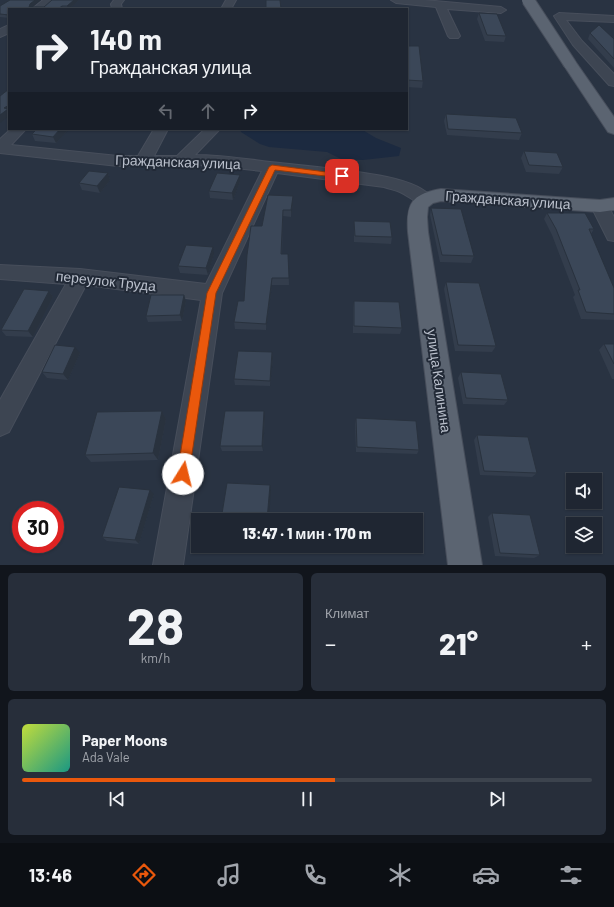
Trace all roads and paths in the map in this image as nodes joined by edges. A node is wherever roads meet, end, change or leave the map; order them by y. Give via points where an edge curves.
1 (50, 0) edge
2 (396, 0) edge
3 (528, 0) edge
4 (440, 5) junction
5 (38, 8) edge
6 (501, 10) dead end
7 (614, 19) edge
8 (454, 36) dead end
9 (614, 82) edge
10 (614, 129) edge
11 (18, 130) edge
12 (160, 130) edge
13 (211, 130) edge
14 (0, 148) edge
15 (181, 160) junction
16 (144, 161) junction
17 (272, 167) junction
18 (424, 199) junction
19 (607, 205) edge
20 (614, 235) edge
21 (0, 272) edge
22 (80, 277) junction
23 (212, 293) junction
24 (0, 424) edge
25 (168, 565) edge
26 (465, 565) edge

1 - 5 street
2 - 4 street
3 - 10 main road, bridge
4 - 6 street
4 - 8 street
7 - 9 street via 560,16 575,42
11 - 14 street
12 - 16 street
13 - 15 street
14 - 16 street, Гражданская улица via 118,161
15 - 16 street, Гражданская улица
15 - 17 street, Гражданская улица
17 - 18 street, Гражданская улица via 386,182 406,188
17 - 23 street
18 - 19 main road, Гражданская улица via 441,194 494,200
18 - 26 main road, улица Калинина via 416,211 418,232
19 - 20 street
21 - 22 street, переулок Труда
22 - 23 street, переулок Труда
22 - 24 street
23 - 25 street

